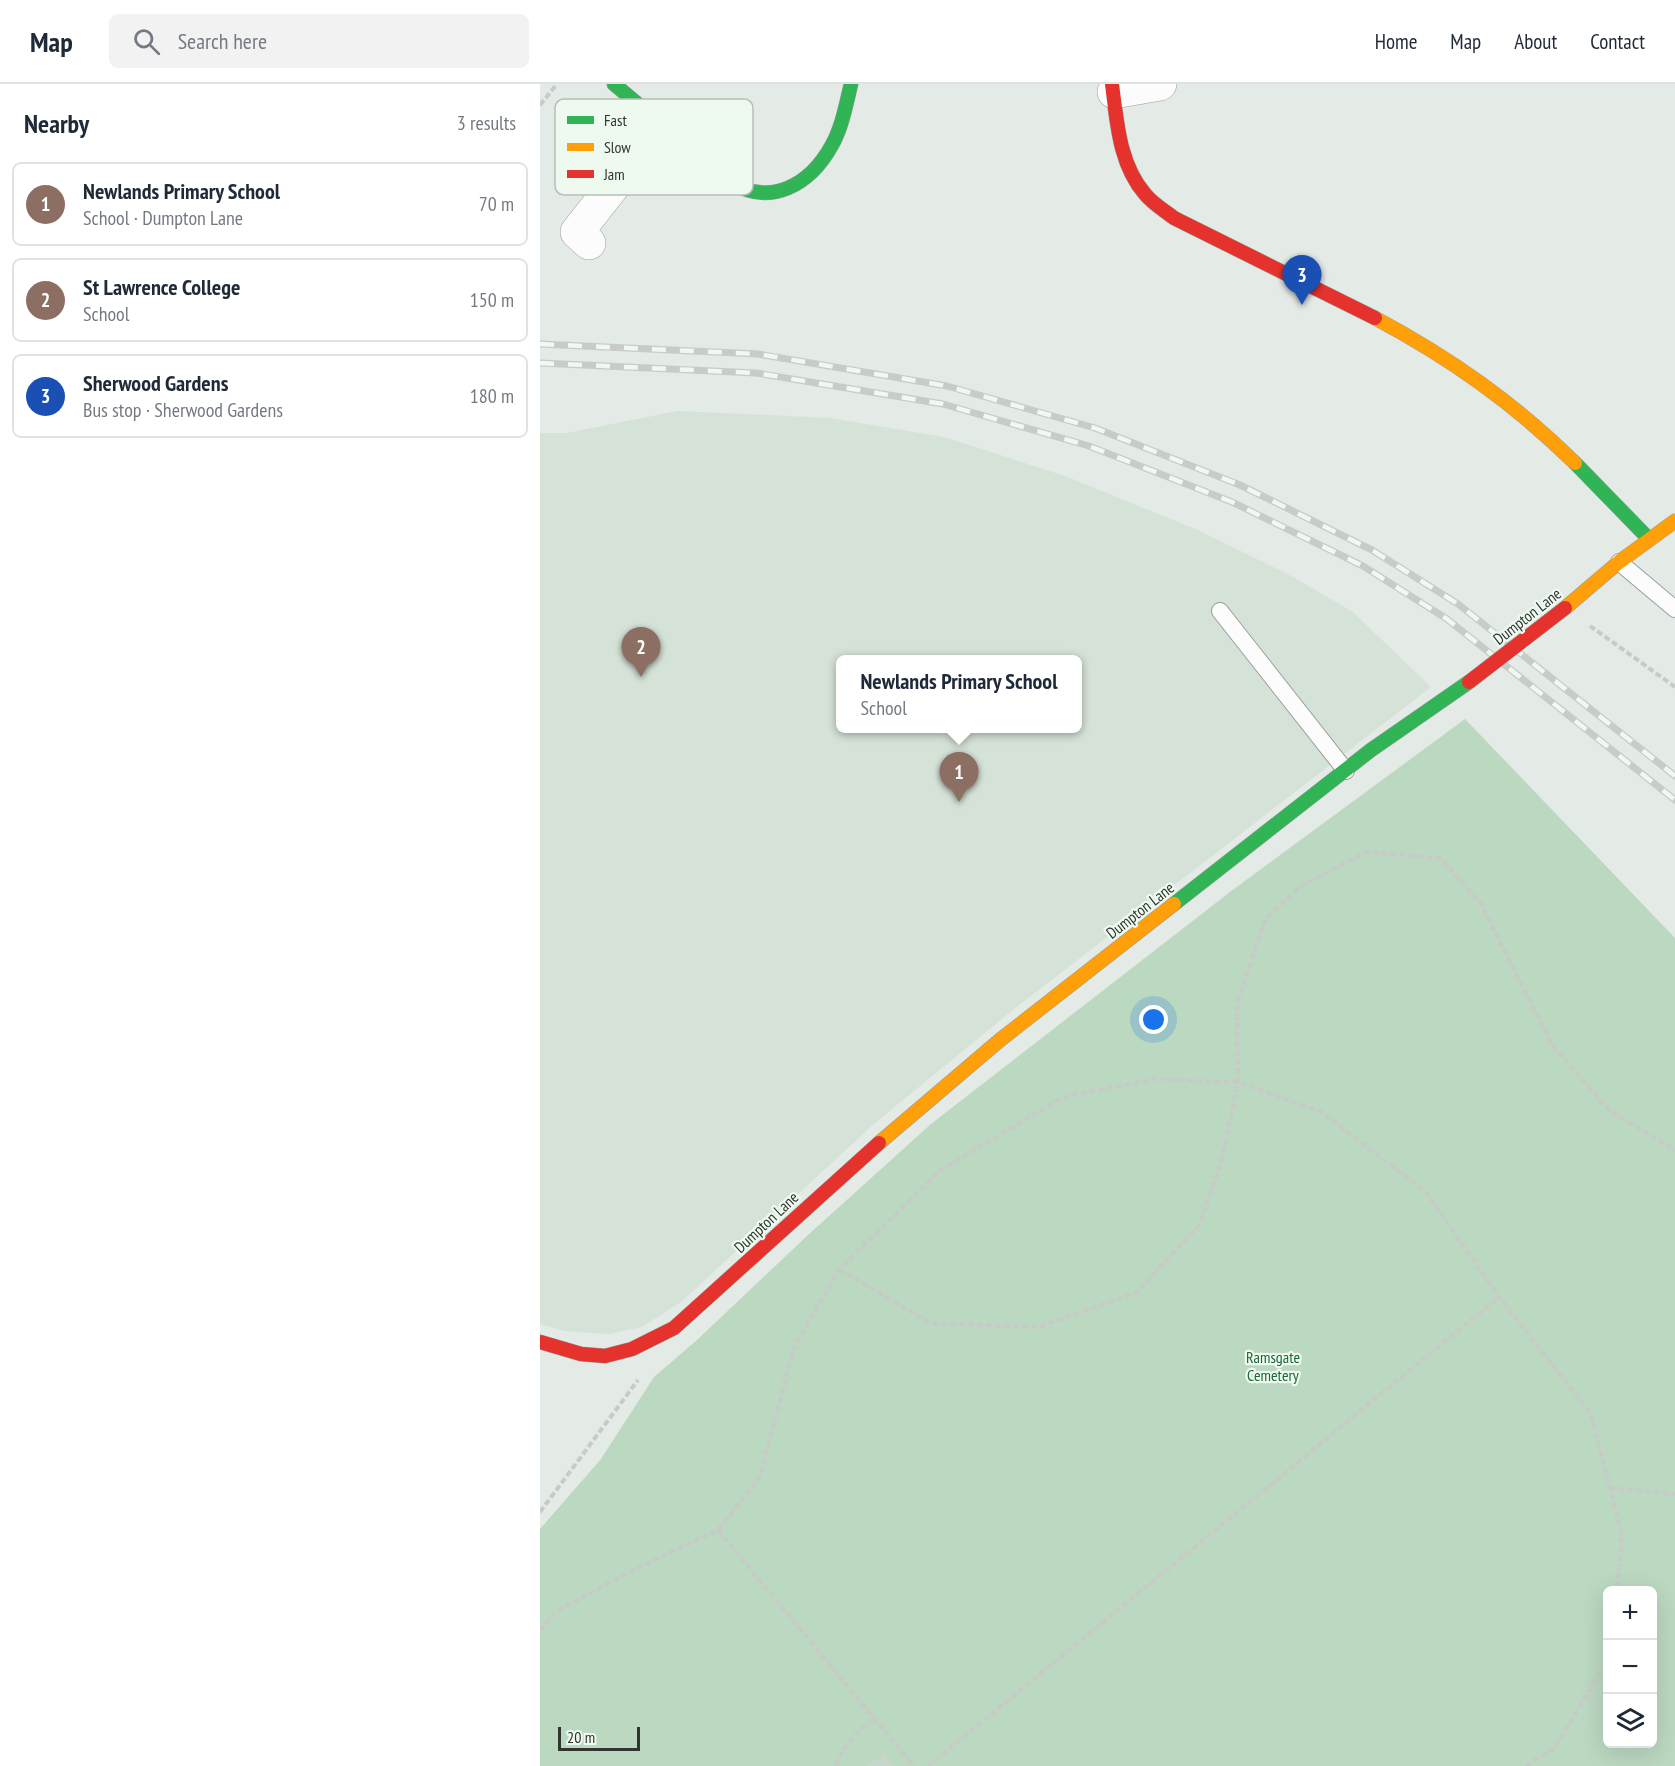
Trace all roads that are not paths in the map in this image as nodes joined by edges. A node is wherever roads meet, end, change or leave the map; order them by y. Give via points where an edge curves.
1 (614, 84) edge
2 (851, 84) edge
3 (1160, 84) edge
4 (1113, 88) edge
5 (632, 99) edge
6 (753, 192) edge
7 (606, 195) edge
8 (590, 243) dead end
9 (1675, 521) edge
10 (1649, 539) junction
11 (1619, 562) junction
12 (1675, 609) edge
13 (1220, 611) dead end
14 (1346, 771) junction
15 (540, 1342) edge

1 - 5 street
2 - 6 street via 831,146 812,171 794,186 774,193
3 - 4 street
4 - 10 street via 1122,153 1145,195 1174,218 1380,321 1465,370 1542,429
7 - 8 street via 577,232
9 - 10 street, Dumpton Lane
10 - 11 street, Dumpton Lane
11 - 12 lane
11 - 14 street, Dumpton Lane, bridge via 1469,682
13 - 14 lane
14 - 15 street, Dumpton Lane via 903,1120 674,1328 643,1346 604,1356 560,1350

